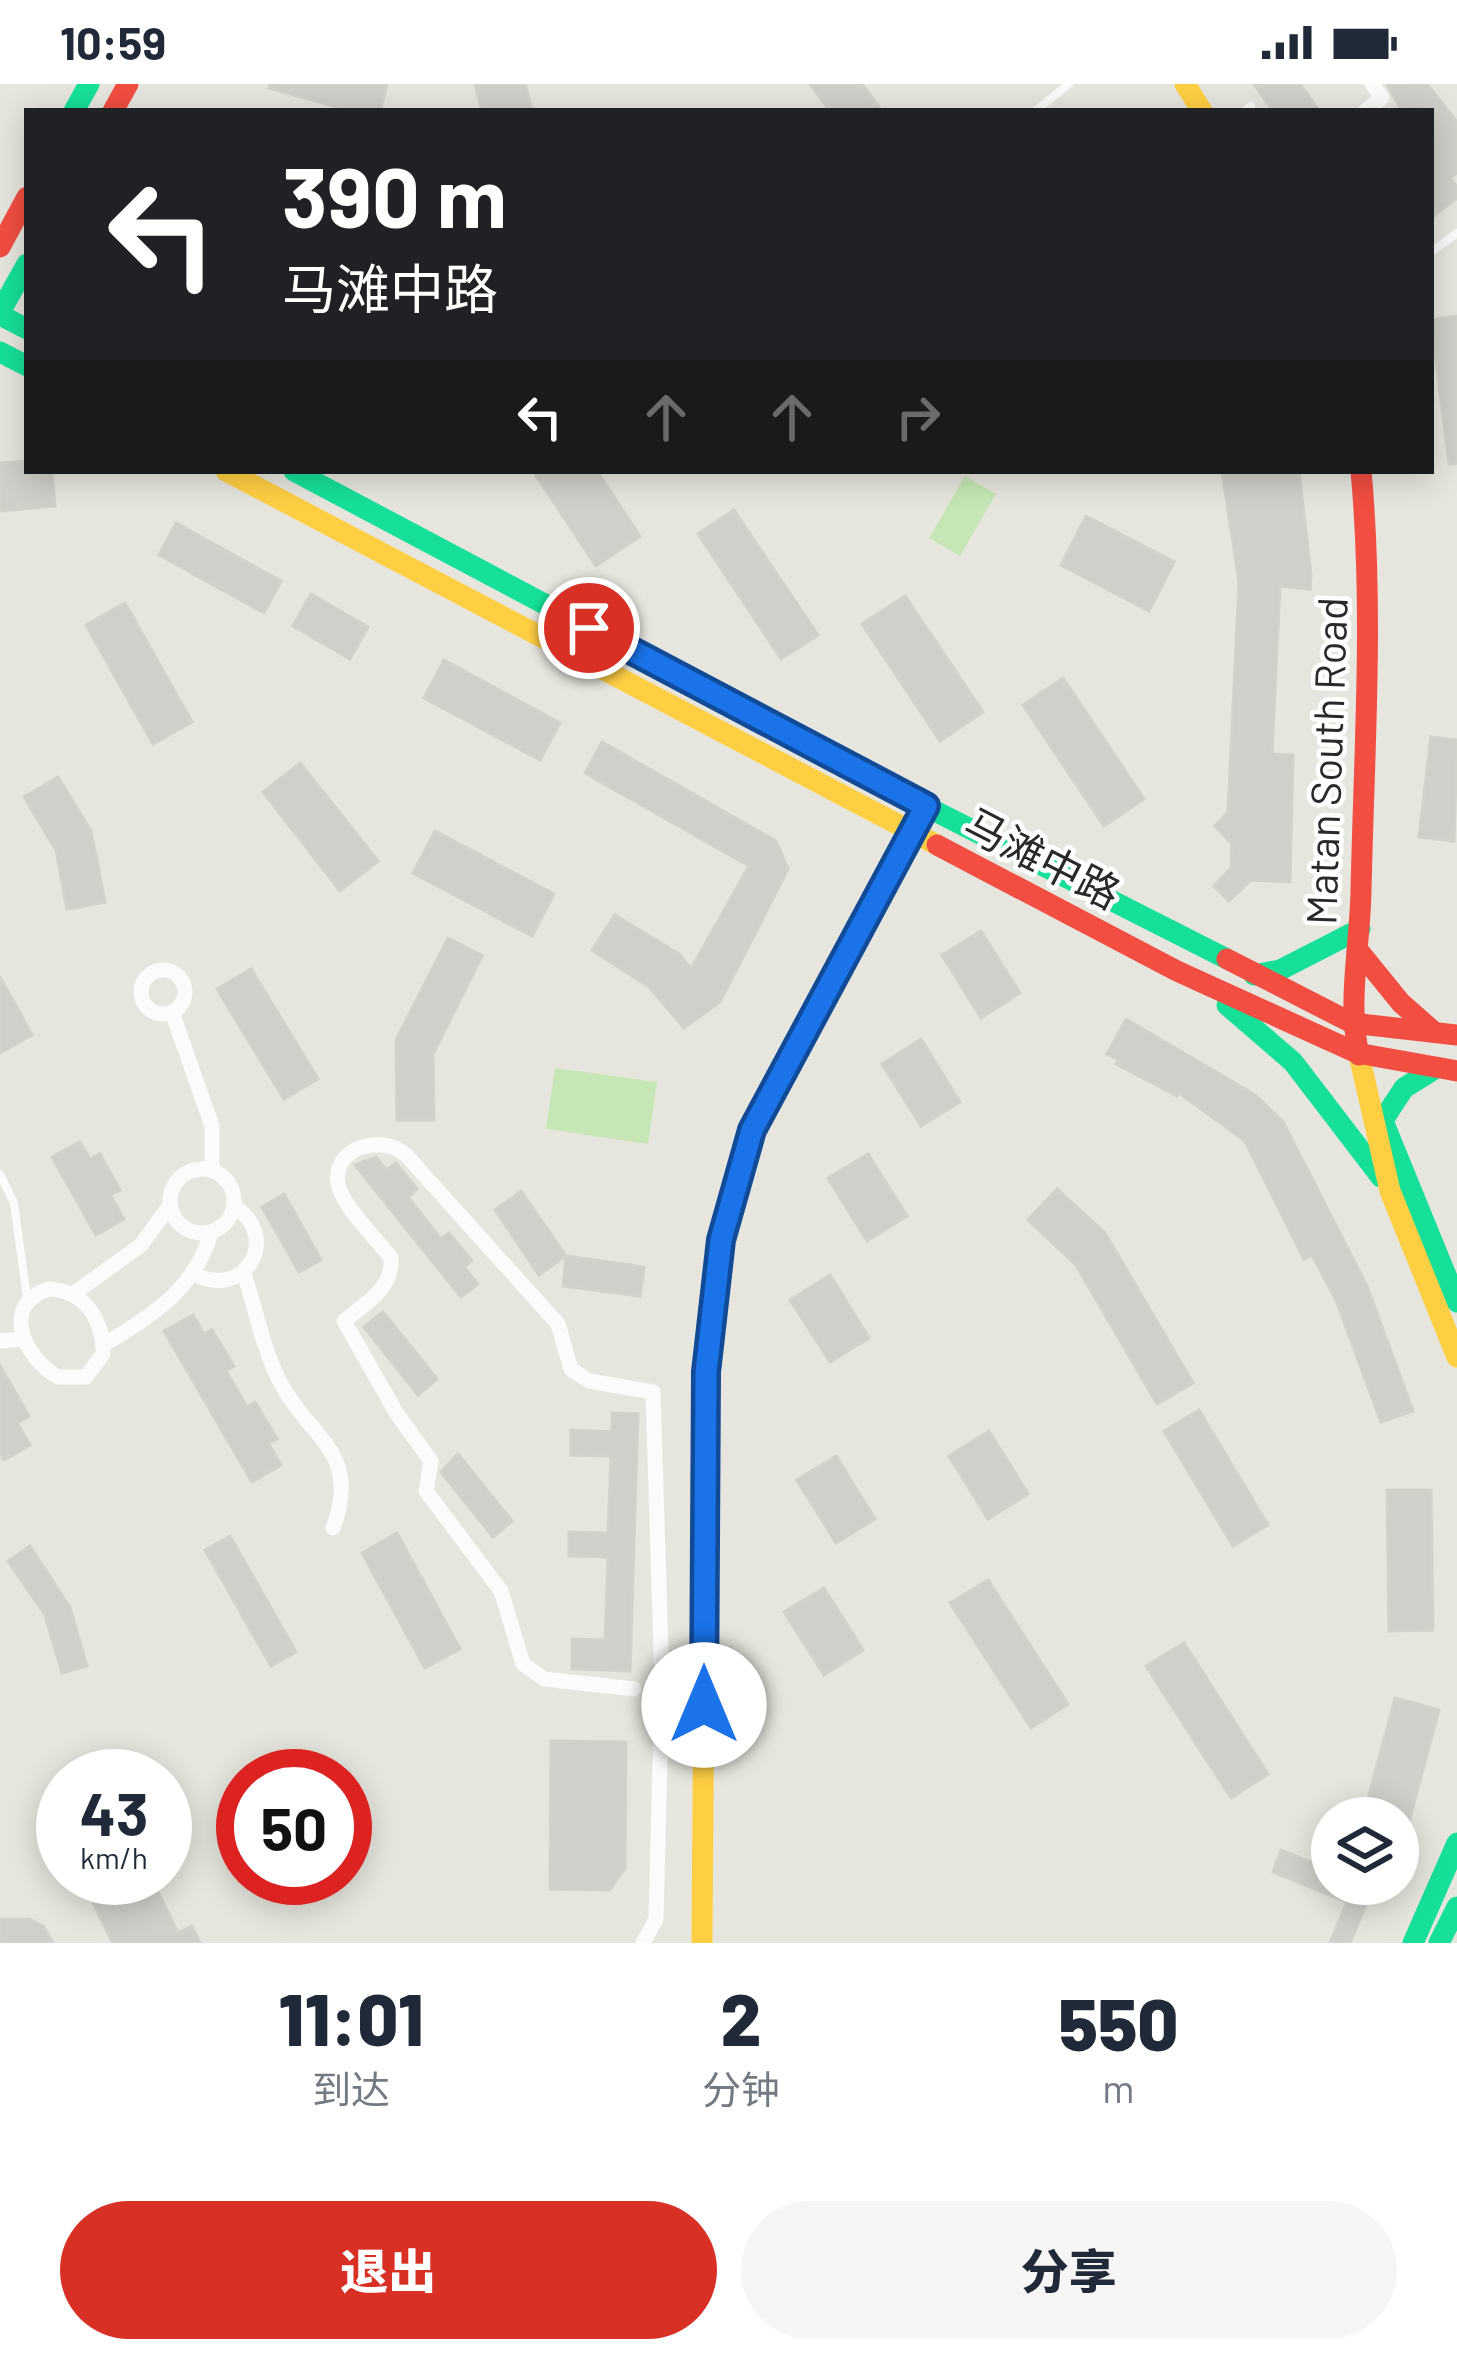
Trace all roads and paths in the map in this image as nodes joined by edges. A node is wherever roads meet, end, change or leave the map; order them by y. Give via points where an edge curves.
1 (1069, 84) edge
2 (1372, 84) edge
3 (1039, 108) edge
4 (1368, 108) edge
5 (24, 203) edge
6 (0, 247) edge
7 (24, 270) edge
8 (0, 314) edge
9 (232, 474) edge
10 (300, 474) edge
11 (1360, 474) edge
12 (926, 806) junction
13 (914, 835) junction
14 (1359, 939) junction
15 (1177, 971) junction
16 (1254, 975) junction
17 (172, 1012) dead end
18 (1352, 1023) junction
19 (1446, 1034) edge
20 (1357, 1053) junction
21 (1447, 1069) edge
22 (1383, 1120) junction
23 (212, 1170) junction
24 (0, 1174) edge
25 (1390, 1191) junction
26 (170, 1205) junction
27 (235, 1207) junction
28 (211, 1233) junction
29 (194, 1274) junction
30 (244, 1274) junction
31 (73, 1294) junction
32 (27, 1300) junction
33 (1457, 1302) edge
34 (22, 1339) junction
35 (0, 1341) edge
36 (103, 1345) junction
37 (1457, 1357) edge
38 (334, 1528) dead end
39 (634, 1689) dead end
40 (1457, 1843) edge
41 (1457, 1907) edge
42 (643, 1943) edge
43 (702, 1943) edge
44 (1413, 1943) edge
45 (1438, 1943) edge

1 - 3 lane
2 - 4 street via 1382,98
5 - 6 main road
7 - 8 main road
9 - 13 main road, 马滩中路
10 - 12 main road, 马滩中路
11 - 14 main road, Matan South Road via 1370,559
12 - 13 main road
12 - 16 main road, 马滩中路
13 - 15 main road, 马滩中路
13 - 43 main road via 752,1130 721,1240 706,1372
14 - 16 main road
14 - 18 main road, Matan South Road
14 - 19 main road via 1401,1003
15 - 20 main road, 马滩中路
15 - 25 main road via 1287,1054 1330,1101
16 - 18 main road, 马滩中路
17 - 23 street via 212,1126
18 - 19 main road, 马滩中路
18 - 20 main road, Matan South Road
20 - 21 main road, 马滩中路
20 - 22 main road, Matan South Road
20 - 25 main road, Matan South Road
21 - 22 main road via 1415,1077
22 - 33 main road, Matan South Road
23 - 26 street via 186,1173
23 - 27 street via 228,1181
24 - 32 lane via 14,1203
25 - 37 main road, Matan South Road
26 - 28 street via 184,1228
26 - 31 street via 141,1245
27 - 28 street
27 - 30 street via 258,1238
28 - 29 street
29 - 30 street via 219,1282
29 - 36 street
30 - 38 street via 280,1382 339,1465
31 - 32 street via 49,1289
31 - 36 street via 95,1315
32 - 34 street via 16,1322
34 - 35 street
34 - 36 street via 45,1370 67,1379 94,1371
39 - 42 street via 544,1679 523,1664 501,1591 426,1491 431,1461 344,1321 385,1287 392,1268 339,1183 344,1160 362,1144 386,1142 406,1155 558,1324 571,1370 653,1392 662,1684 656,1918
40 - 44 main road
41 - 45 main road

